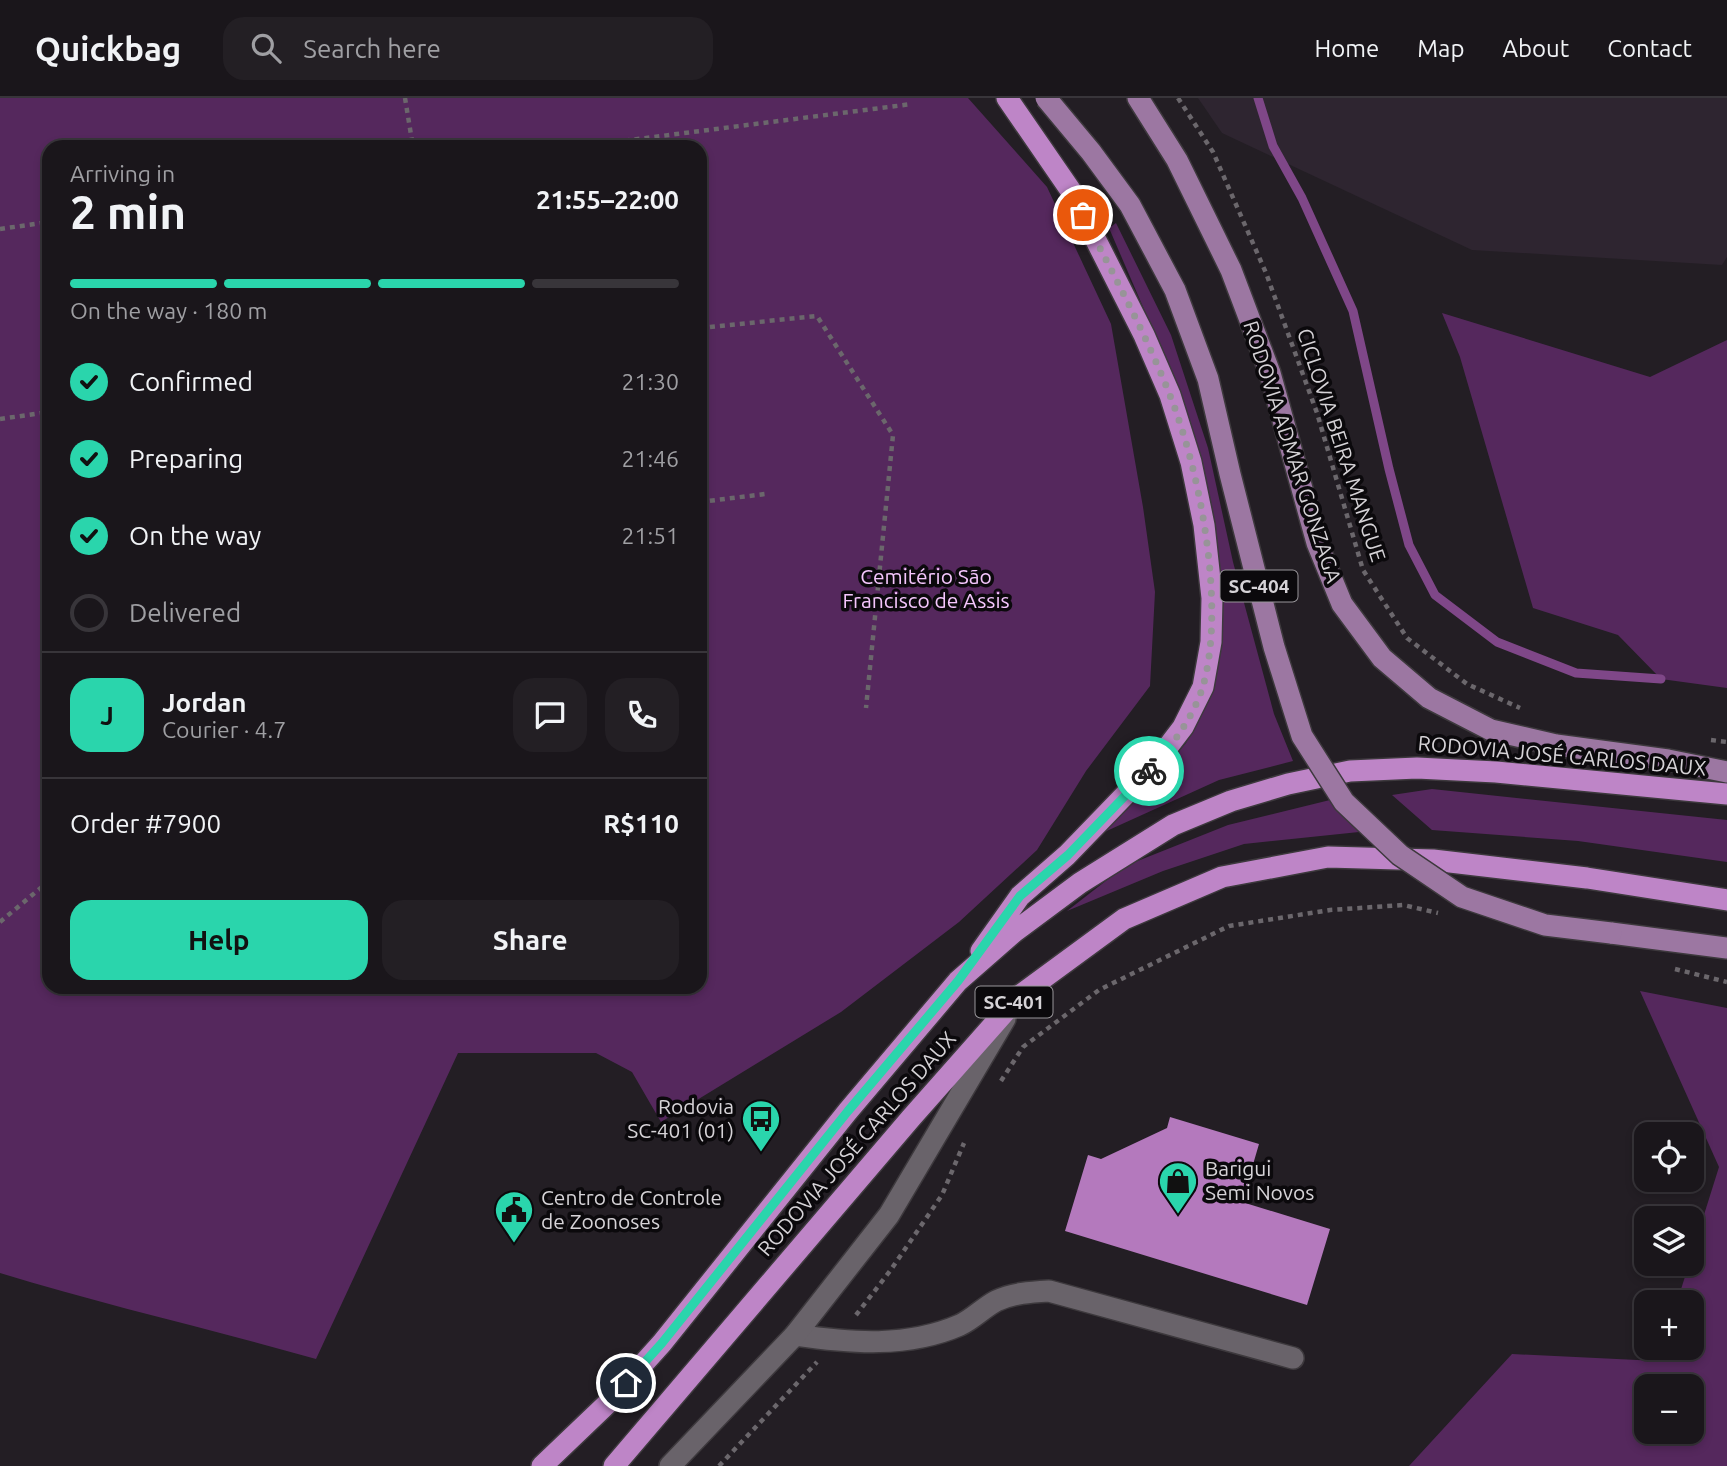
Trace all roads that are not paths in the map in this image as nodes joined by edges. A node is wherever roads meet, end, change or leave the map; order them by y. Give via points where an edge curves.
1 (1007, 98) edge
2 (1046, 98) edge
3 (1138, 98) edge
4 (1727, 772) edge
5 (1727, 794) edge
6 (1727, 900) edge
7 (1727, 948) edge
8 (958, 981) junction
9 (1019, 996) junction
10 (795, 1335) junction
11 (1293, 1358) dead end
12 (542, 1466) edge
13 (614, 1466) edge
14 (670, 1466) edge

1 - 8 highway via 1071,191 1170,395 1204,525 1212,597 1211,642 1203,687 1176,737 1068,855 1020,896
2 - 7 main road, SC-404, bridge via 1130,205 1175,290 1208,379 1274,647 1303,736 1344,802 1400,855 1462,897 1545,925
3 - 4 main road, RODOVIA ADMAR GONZAGA / SC-404 via 1177,160 1231,270 1270,373 1317,543 1342,604 1382,658 1429,698 1491,730
5 - 8 highway, RODOVIA JOSÉ CARLOS DAUX / SC-401 via 1417,768 1350,771 1288,785 1231,801 1161,833 1080,883
6 - 9 highway, RODOVIA JOSÉ CARLOS DAUX / SC-401 via 1433,860 1328,857 1222,877 1124,919
8 - 12 highway, RODOVIA JOSÉ CARLOS DAUX / SC-401 via 662,1343 608,1404
9 - 10 main road via 889,1215
9 - 13 highway, RODOVIA JOSÉ CARLOS DAUX / SC-401
10 - 11 main road via 887,1342 934,1335 963,1324 996,1301 1018,1293 1049,1291
10 - 14 main road

